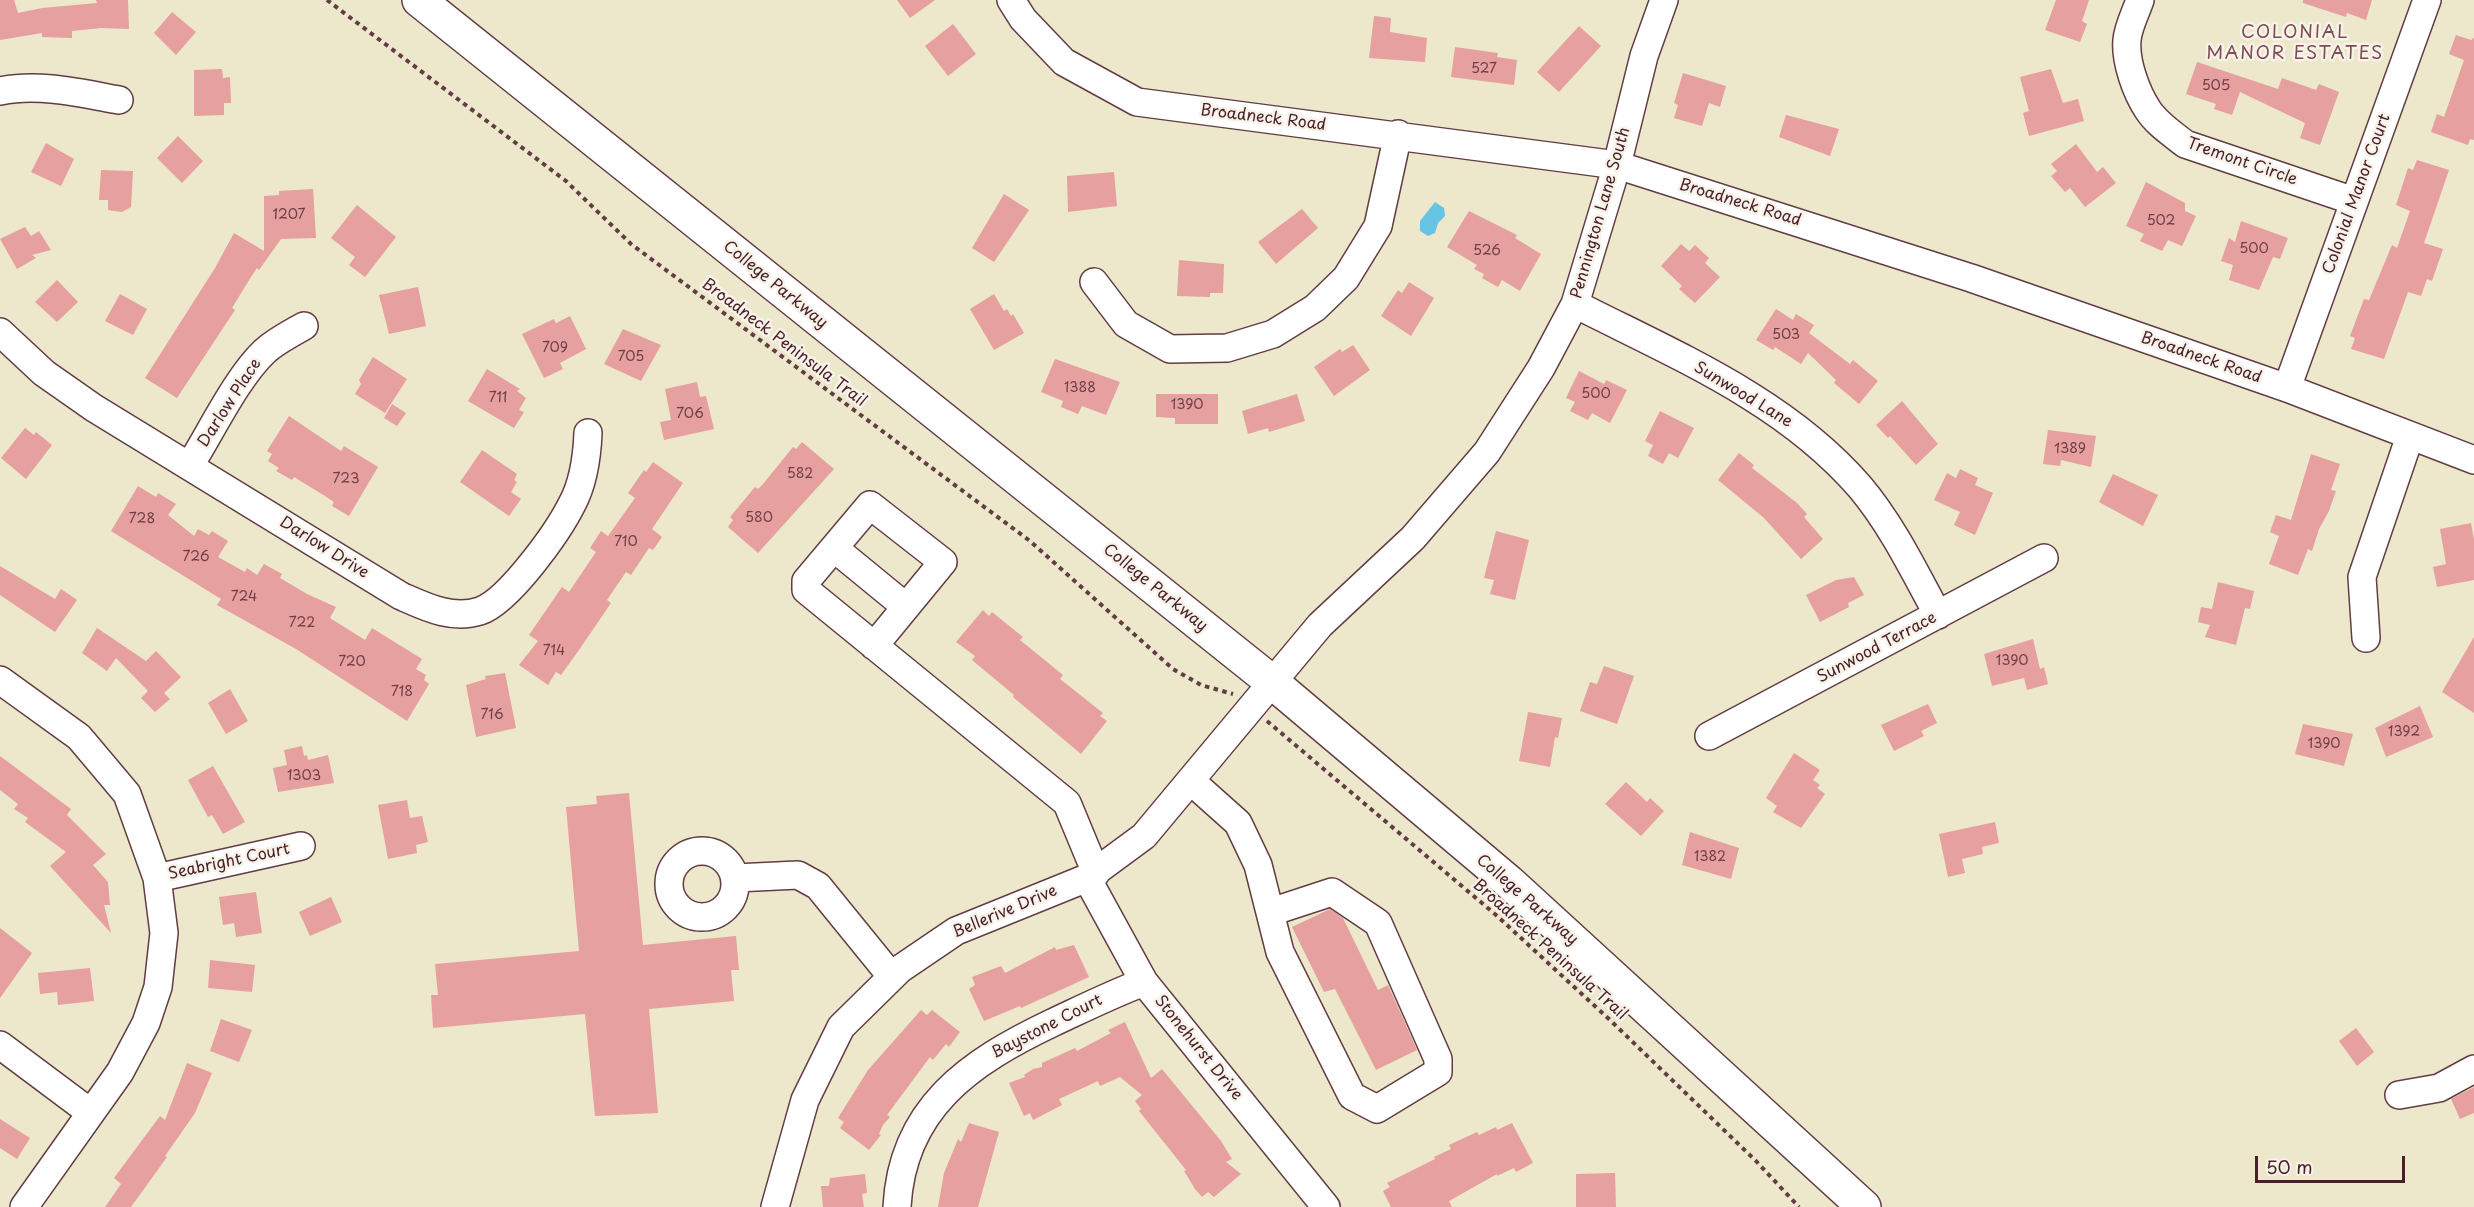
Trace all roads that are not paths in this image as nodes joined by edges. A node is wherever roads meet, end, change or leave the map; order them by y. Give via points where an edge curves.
1 (419, 0) edge
2 (1011, 0) edge
3 (1664, 0) edge
4 (2140, 0) edge
5 (2427, 0) edge
6 (0, 91) edge
7 (119, 100) dead end
8 (1398, 134) junction
9 (1617, 165) junction
10 (2354, 201) junction
11 (1094, 282) dead end
12 (1575, 304) junction
13 (304, 326) dead end
14 (0, 332) edge
15 (2287, 388) junction
16 (588, 433) dead end
17 (2410, 436) junction
18 (2474, 460) edge
19 (190, 465) junction
20 (834, 548) junction
21 (2044, 558) dead end
22 (906, 607) junction
23 (1938, 615) junction
24 (2366, 638) dead end
25 (874, 646) junction
26 (0, 680) edge
27 (1272, 682) junction
28 (1709, 736) dead end
29 (1191, 781) junction
30 (301, 846) dead end
31 (1092, 875) junction
32 (157, 878) junction
33 (735, 878) dead end
34 (1271, 912) junction
35 (892, 977) junction
36 (1143, 982) junction
37 (0, 1045) edge
38 (2474, 1069) edge
39 (2399, 1095) dead end
40 (91, 1113) junction
41 (24, 1207) edge
42 (775, 1207) edge
43 (897, 1207) edge
44 (1326, 1207) edge
45 (1864, 1207) edge

1 - 27 main road, College Parkway
2 - 8 street, Broadneck Road via 1023,19 1064,62 1137,102
3 - 9 street, Pennington Lane South via 1644,56
4 - 10 street, Tremont Circle via 2127,38 2128,57 2148,111 2164,127 2185,144
5 - 10 street, Colonial Manor Court
6 - 7 street via 50,88
8 - 9 street, Broadneck Road
8 - 11 street via 1378,226 1346,278 1315,308 1274,334 1227,348 1170,349 1126,324
9 - 12 street, Pennington Lane South
9 - 15 street, Broadneck Road via 1901,255
10 - 15 street, Colonial Manor Court
12 - 23 street, Sunwood Lane via 1746,393 1822,447 1860,488 1895,535
12 - 27 street, Pennington Lane South via 1541,368 1487,452 1413,538 1320,625
13 - 19 street, Darlow Place via 262,353
14 - 19 street, Darlow Drive via 44,373
15 - 17 street, Broadneck Road
16 - 19 street, Darlow Drive via 582,480 568,511 518,583 502,599 464,614 427,607 401,596
17 - 18 street, Broadneck Road
17 - 24 street via 2362,577
20 - 22 street
20 - 22 street via 870,504 943,562
20 - 25 street, Stonehurst Drive via 806,581 806,590
21 - 23 street, Sunwood Terrace
22 - 25 street
23 - 28 street, Sunwood Terrace
25 - 31 street, Stonehurst Drive via 1067,803
26 - 32 street via 79,737 127,794
27 - 29 street, Bellerive Drive
27 - 45 main road, College Parkway via 1509,882
29 - 31 street, Bellerive Drive via 1144,836
29 - 34 street via 1238,823 1258,865
30 - 32 street, Seabright Court
31 - 35 street, Bellerive Drive via 956,931
31 - 36 street, Stonehurst Drive
32 - 40 street via 164,933 159,987 146,1023 125,1062
33 - 35 street via 798,876 818,886
34 - 34 street via 1280,952 1352,1096 1377,1109 1438,1072 1438,1059 1378,923 1332,892
35 - 42 street, Bellerive Drive via 841,1027 805,1100
36 - 43 street, Baystone Court via 1012,1041 944,1092 917,1128 904,1160
36 - 44 street, Stonehurst Drive
37 - 40 street
38 - 39 street via 2439,1088
40 - 41 street

